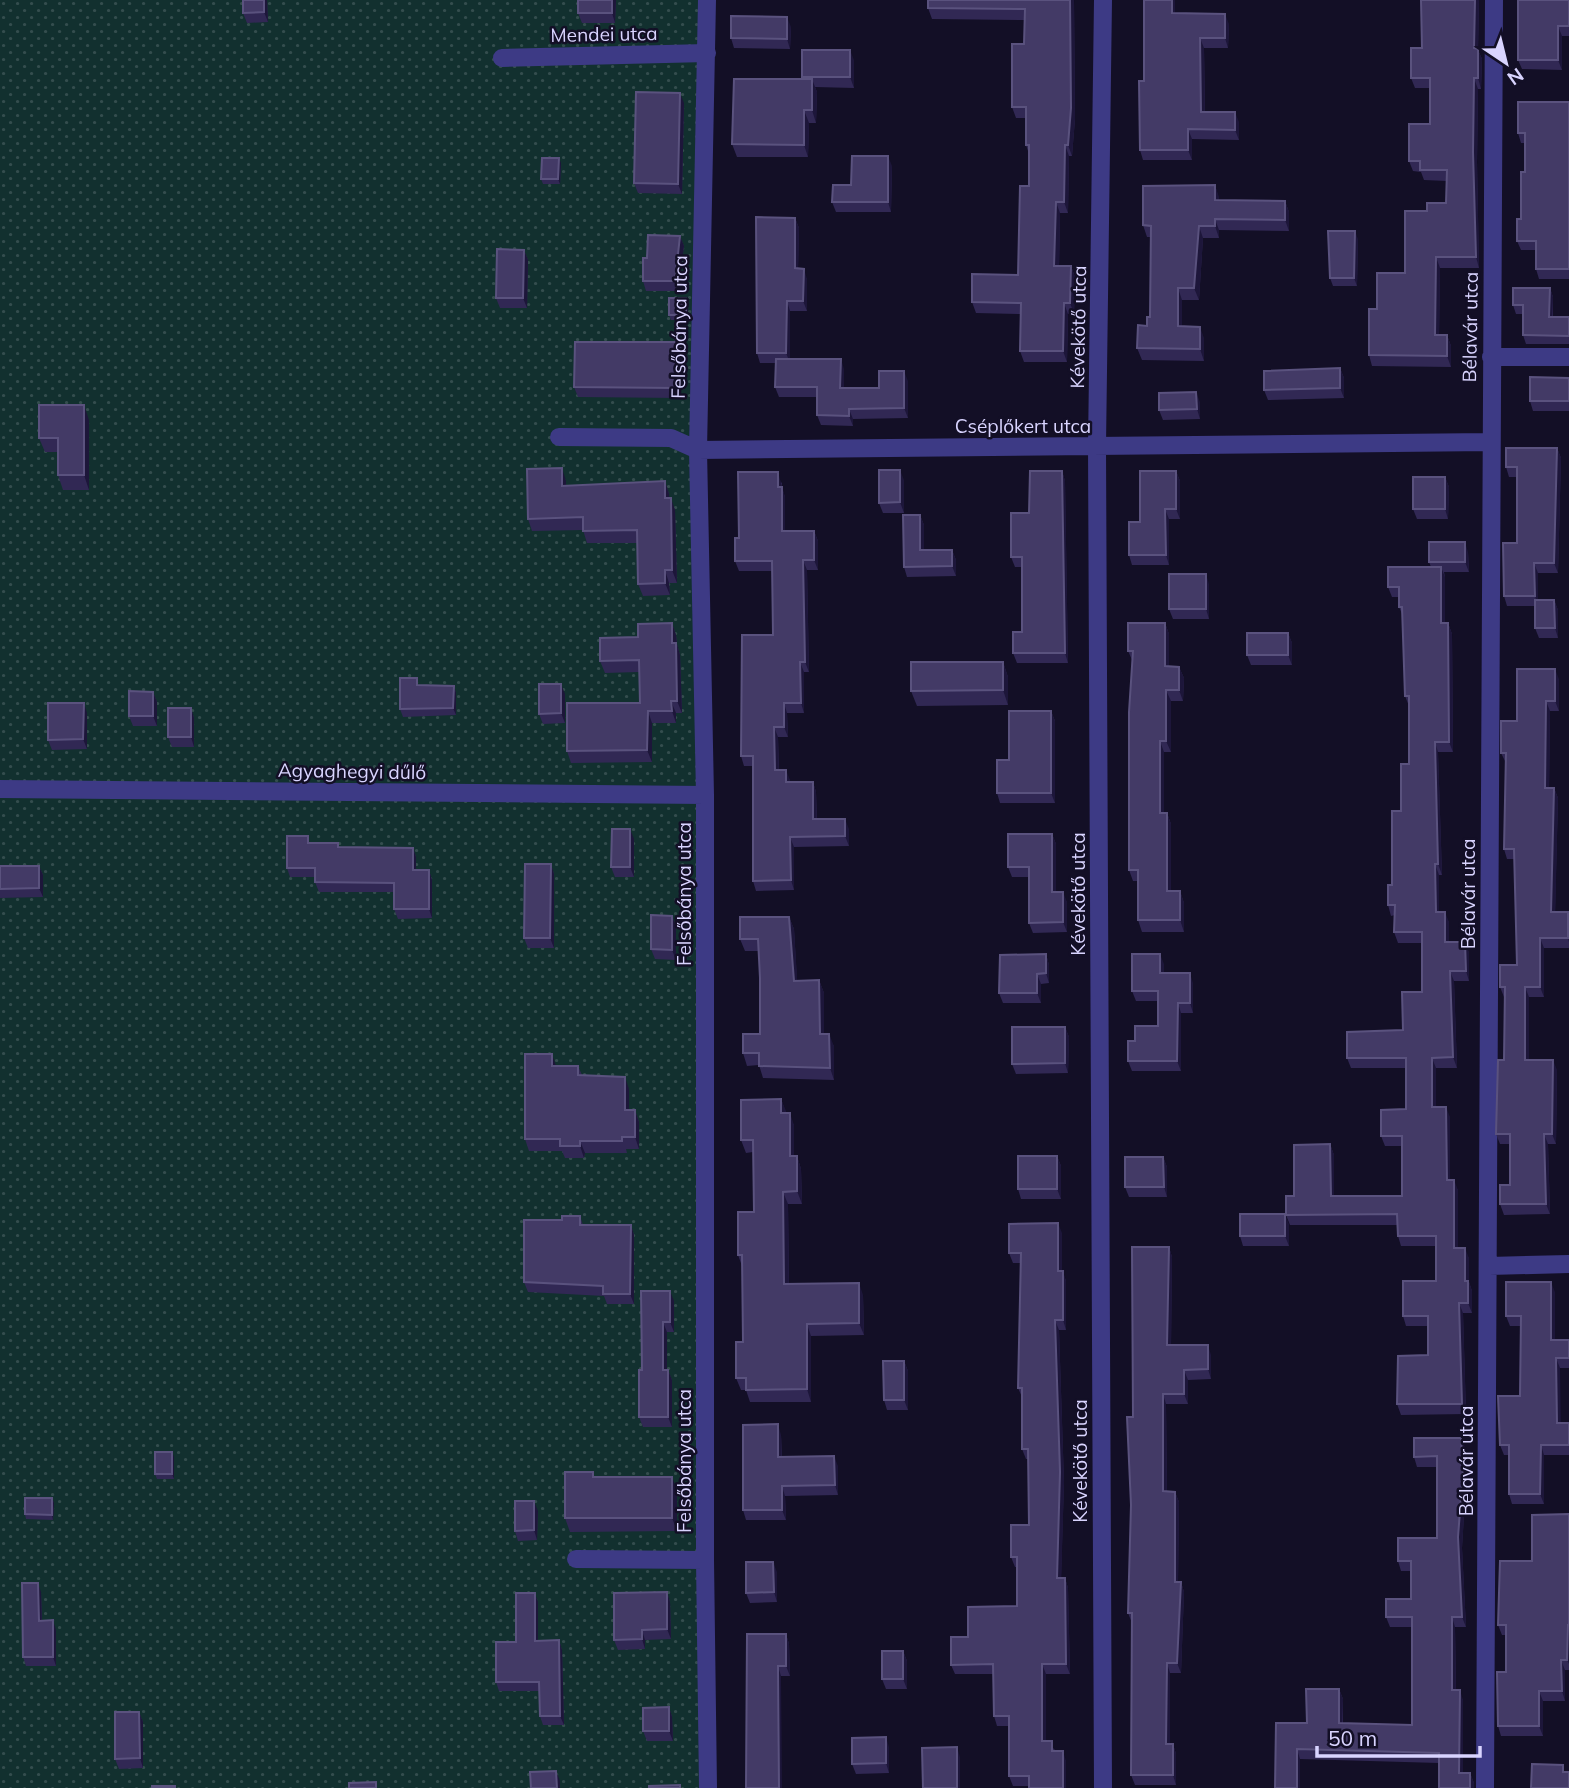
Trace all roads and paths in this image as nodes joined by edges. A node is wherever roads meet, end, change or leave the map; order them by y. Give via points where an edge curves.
1 (707, 0) edge
2 (1103, 0) edge
3 (1494, 0) edge
4 (707, 53) junction
5 (502, 58) dead end
6 (1491, 357) junction
7 (1569, 357) edge
8 (559, 437) dead end
9 (1490, 442) junction
10 (1097, 446) junction
11 (698, 450) junction
12 (0, 789) edge
13 (705, 795) junction
14 (1569, 1264) edge
15 (1489, 1266) junction
16 (576, 1559) dead end
17 (705, 1560) junction
18 (708, 1788) edge
19 (1103, 1788) edge
20 (1485, 1788) edge

1 - 4 street, Felsőbánya utca
2 - 10 street, Kévekötő utca
3 - 6 street, Bélavár utca
4 - 5 street, Mendei utca
4 - 11 street, Felsőbánya utca
6 - 7 street
6 - 9 street, Bélavár utca
8 - 11 street, Cséplőkert utca via 671,438
9 - 10 street, Cséplőkert utca
9 - 15 street, Bélavár utca
10 - 11 street, Cséplőkert utca
10 - 19 street, Kévekötő utca
11 - 13 street, Felsőbánya utca
12 - 13 street, Agyaghegyi dűlő
13 - 17 street, Felsőbánya utca
14 - 15 street
15 - 20 street, Bélavár utca
16 - 17 street
17 - 18 street, Felsőbánya utca

